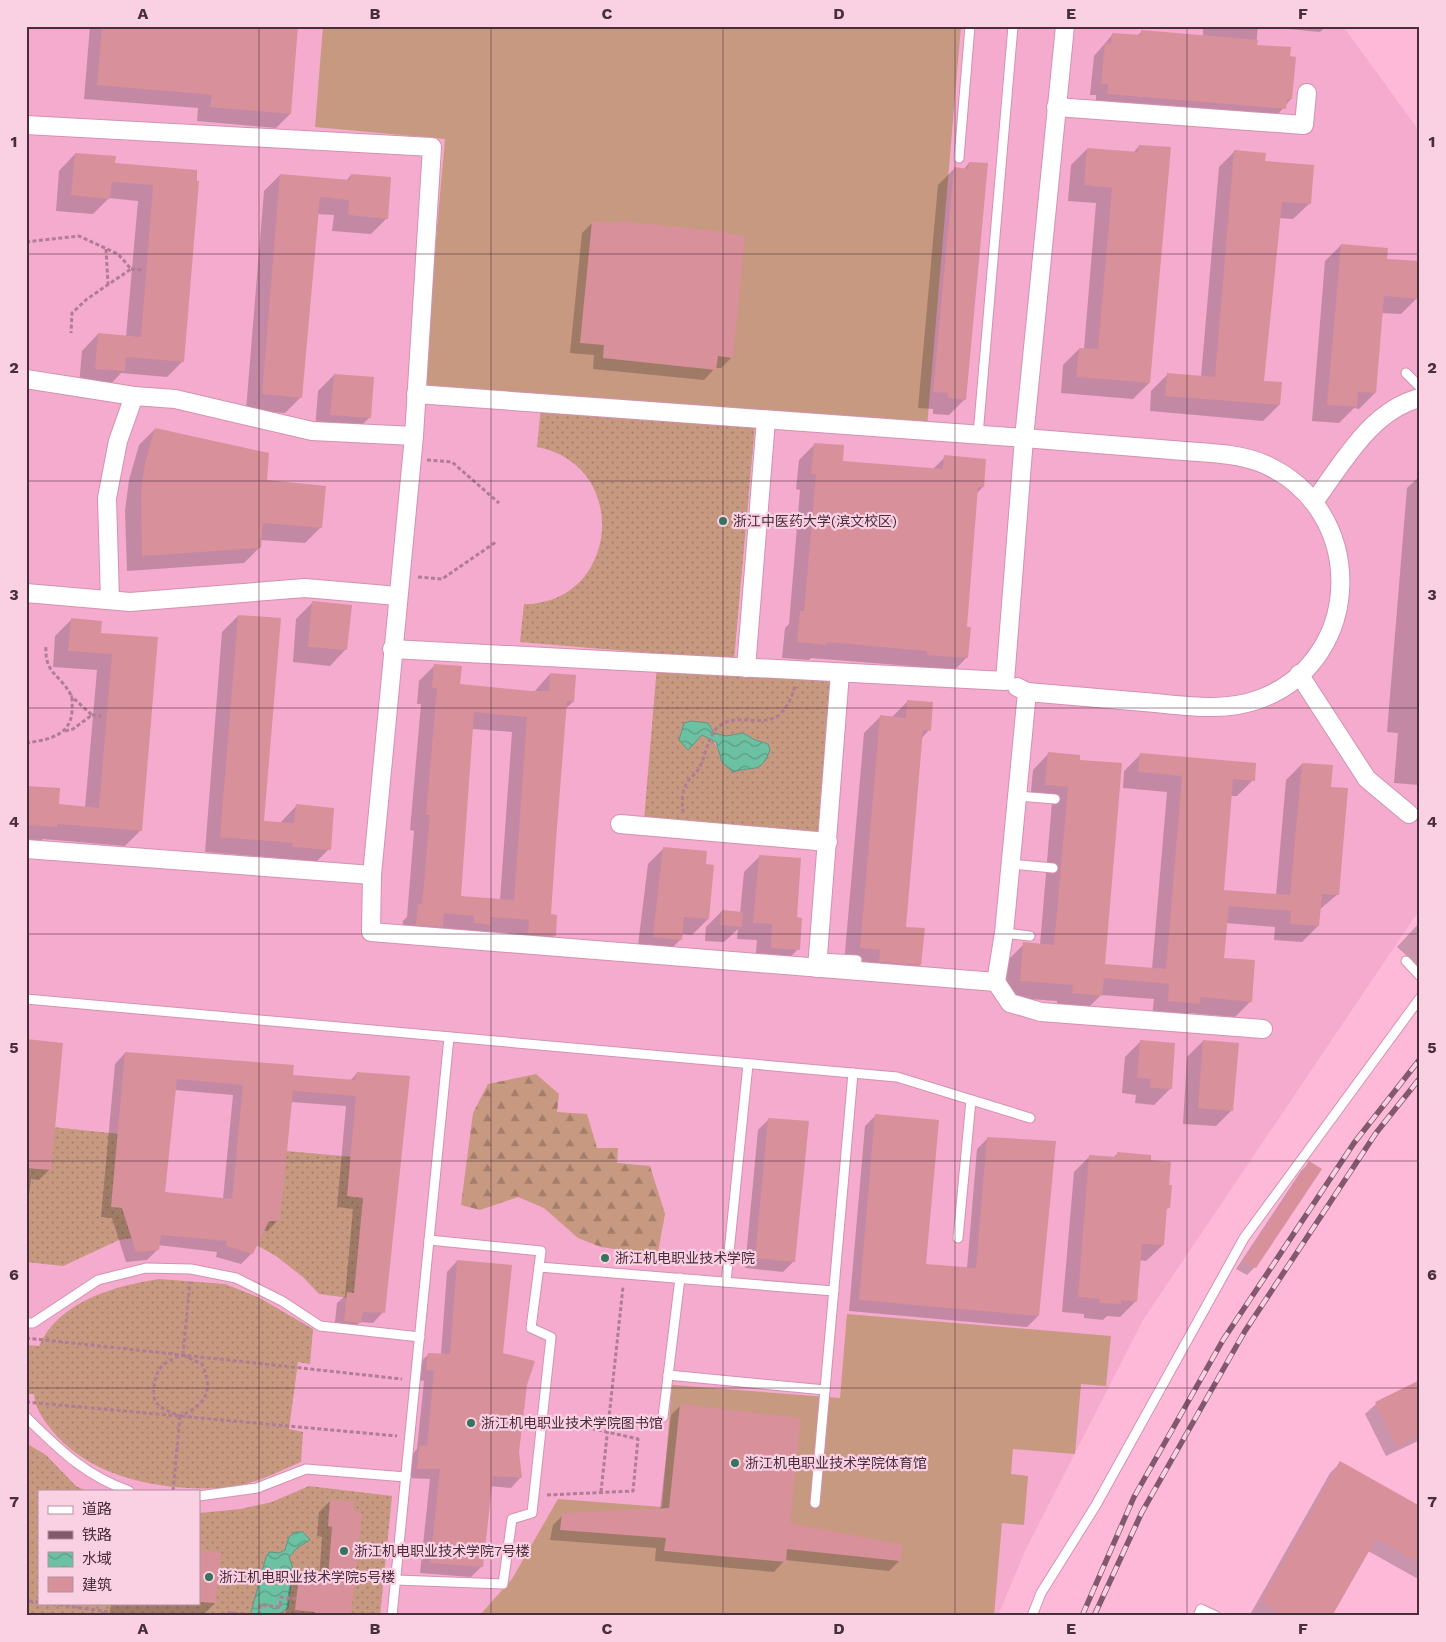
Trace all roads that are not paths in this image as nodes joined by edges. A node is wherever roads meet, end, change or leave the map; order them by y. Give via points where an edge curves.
1 (970, 26) edge
2 (1013, 26) edge
3 (1065, 26) edge
4 (1307, 93) dead end
5 (1056, 107) junction
6 (26, 125) edge
7 (958, 158) dead end
8 (1406, 373) dead end
9 (26, 379) edge
10 (1420, 387) edge
11 (416, 394) junction
12 (134, 396) junction
13 (1420, 398) edge
14 (766, 420) junction
15 (978, 435) junction
16 (414, 436) junction
17 (1024, 438) junction
18 (1314, 502) junction
19 (26, 593) edge
20 (398, 596) junction
21 (110, 600) junction
22 (392, 650) junction
23 (746, 668) junction
24 (840, 672) junction
25 (1299, 674) junction
26 (1005, 681) junction
27 (1027, 692) junction
28 (1017, 796) junction
29 (1055, 800) dead end
30 (1409, 814) dead end
31 (620, 824) dead end
32 (828, 842) junction
33 (26, 849) edge
34 (1010, 864) junction
35 (1053, 868) dead end
36 (372, 875) junction
37 (1004, 933) junction
38 (1030, 936) dead end
39 (857, 960) dead end
40 (1406, 961) dead end
41 (818, 963) junction
42 (1420, 976) edge
43 (996, 982) junction
44 (1420, 998) edge
45 (26, 999) edge
46 (1263, 1029) dead end
47 (449, 1037) junction
48 (748, 1064) junction
49 (853, 1073) junction
50 (971, 1100) junction
51 (1030, 1118) dead end
52 (958, 1238) dead end
53 (429, 1240) junction
54 (538, 1267) junction
55 (680, 1278) junction
56 (726, 1282) junction
57 (834, 1291) junction
58 (26, 1323) edge
59 (420, 1337) junction
60 (668, 1375) junction
61 (825, 1390) junction
62 (26, 1417) edge
63 (663, 1417) dead end
64 (406, 1477) junction
65 (126, 1490) edge
66 (200, 1496) edge
67 (814, 1503) dead end
68 (396, 1580) junction
69 (392, 1616) edge
70 (1032, 1616) edge
71 (1198, 1616) edge
72 (1216, 1616) edge

1 - 7 lane
2 - 15 lane
3 - 5 street
4 - 5 street via 1304,126
5 - 17 street
6 - 11 street via 432,147
8 - 10 lane
9 - 12 street
11 - 14 street
11 - 16 street
12 - 16 street via 175,399 312,431
12 - 21 street via 118,441 107,498
13 - 18 street via 1405,402 1365,433
14 - 15 street
14 - 23 street
15 - 17 street
16 - 20 street
17 - 18 street via 1244,458 1280,472
17 - 26 street
18 - 25 street via 1336,544 1340,563 1340,600 1328,636
19 - 21 street
20 - 21 street via 305,588 130,602
20 - 22 street
22 - 23 street
22 - 36 street
23 - 24 street
24 - 26 street
24 - 32 street
25 - 27 street via 1260,699 1223,707
25 - 30 street via 1368,779
26 - 27 street
27 - 28 street
28 - 29 lane
28 - 34 street
31 - 32 street
32 - 41 street
33 - 36 street
34 - 35 lane
34 - 37 street
36 - 41 street via 371,932
37 - 38 lane
37 - 43 street
39 - 41 lane
40 - 42 lane
41 - 43 street
43 - 46 street via 1010,1003 1041,1012
44 - 70 lane via 1244,1238 1096,1505 1041,1593
45 - 47 lane
47 - 48 lane
47 - 53 lane
48 - 49 lane
48 - 56 lane
49 - 50 lane via 897,1078
49 - 57 lane
50 - 51 lane
50 - 52 lane
53 - 54 lane via 540,1251
53 - 59 lane
54 - 55 lane
54 - 68 lane via 531,1328 551,1337 534,1496 532,1513 512,1519 503,1584
55 - 56 lane
55 - 60 lane
56 - 57 lane
57 - 61 lane
58 - 59 lane via 33,1323 98,1280 146,1268 191,1269 236,1278 282,1301 320,1326
59 - 64 lane
60 - 61 lane
60 - 63 lane
61 - 67 lane
62 - 65 lane via 70,1460
64 - 66 lane via 306,1469 257,1488
64 - 68 lane
68 - 69 lane
71 - 72 lane via 1201,1609

